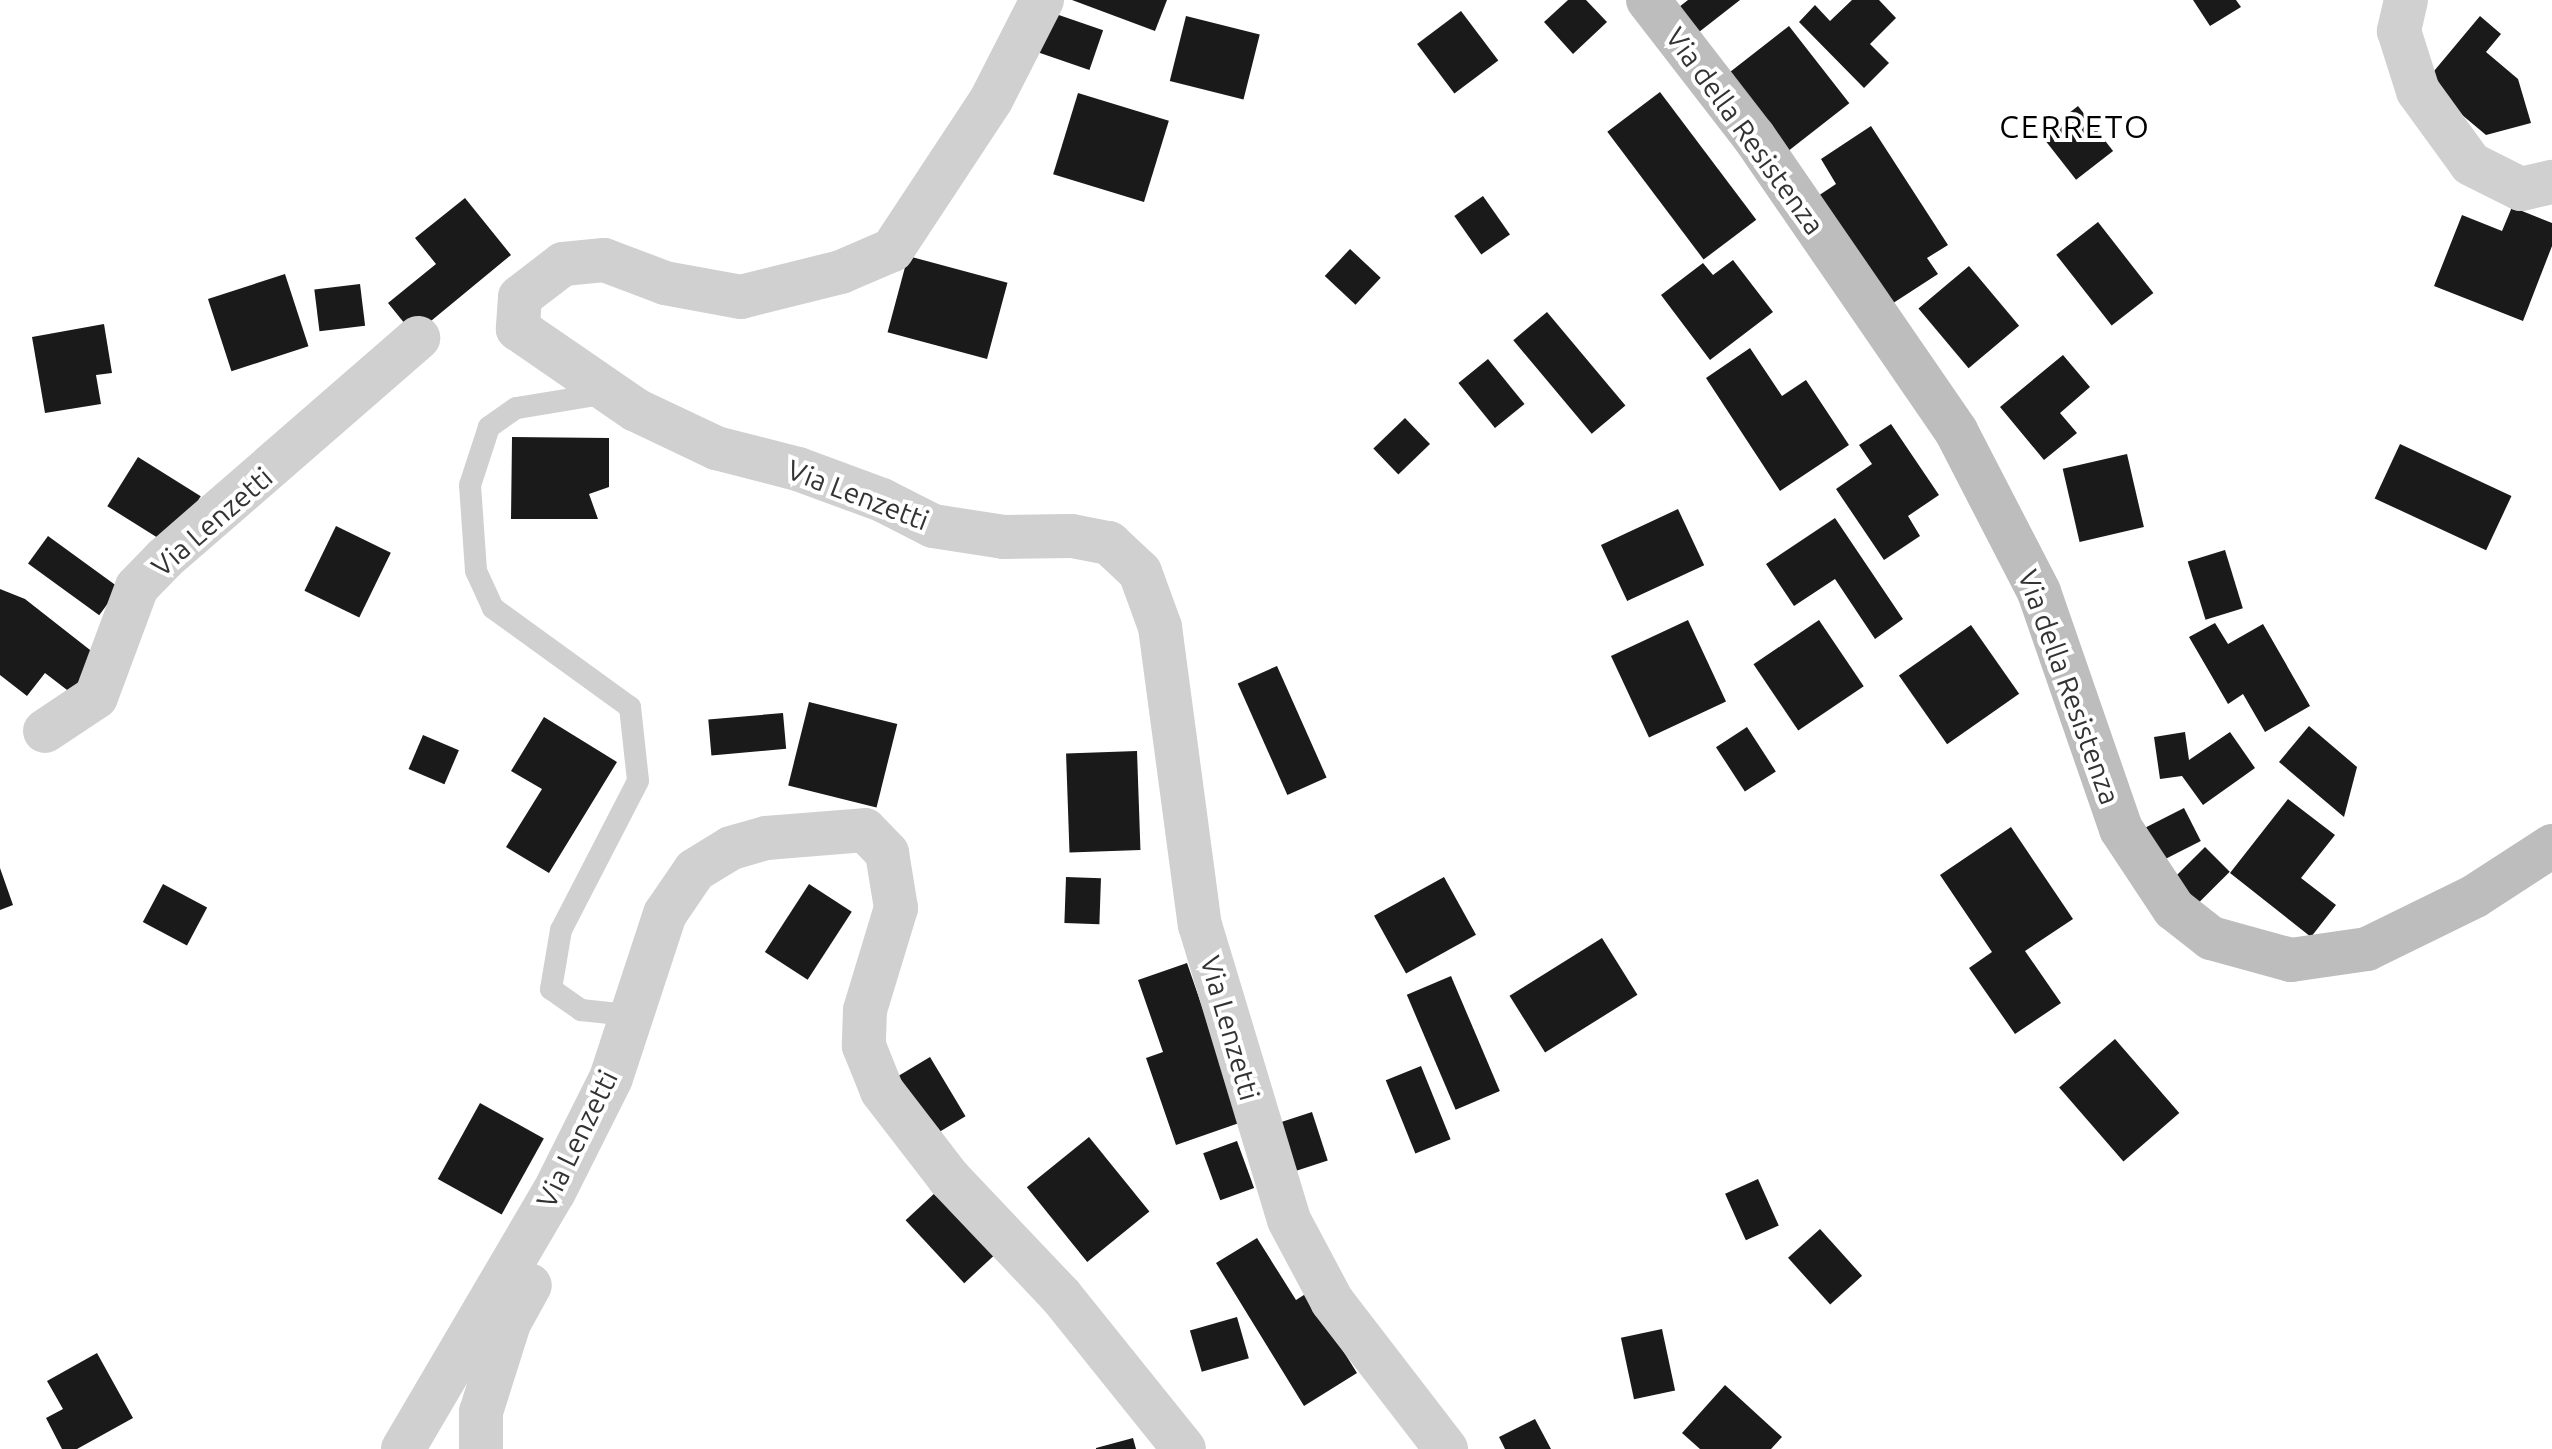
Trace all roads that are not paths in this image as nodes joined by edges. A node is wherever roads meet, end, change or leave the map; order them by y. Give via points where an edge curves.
1 (1042, 0) edge
2 (1648, 0) edge
3 (2406, 0) edge
4 (2552, 182) edge
5 (418, 338) dead end
6 (613, 392) junction
7 (45, 731) dead end
8 (2552, 846) edge
9 (628, 1015) junction
10 (611, 1078) junction
11 (403, 1449) edge
12 (481, 1449) edge
13 (1184, 1449) edge
14 (1446, 1449) edge

1 - 6 street, Via Lenzetti via 991,100 892,250 841,272 741,297 665,283 604,260 563,264 520,297 518,329
2 - 8 street, Via della Resistenza via 1754,137 1956,431 2039,592 2121,829 2174,909 2211,938 2291,960 2367,949 2475,896
3 - 4 street via 2399,31 2418,91 2471,164 2521,189
5 - 7 street, Via Lenzetti via 137,587 96,697
6 - 9 lane via 516,408 489,427 470,485 476,571 493,608 630,707 638,781 561,930 551,989 581,1010
6 - 14 street, Via Lenzetti via 636,410 716,448 812,474 933,526 1004,537 1072,536 1109,543 1140,572 1160,627 1200,925 1289,1220 1332,1301
9 - 10 street, Via Lenzetti
9 - 13 street, Via Lenzetti via 665,914 695,870 731,848 766,838 865,830 887,853 896,908 865,1010 864,1046 882,1091 949,1178 1061,1296
10 - 11 street, Via Lenzetti via 554,1192
10 - 12 street via 620,1108 509,1323 481,1412

